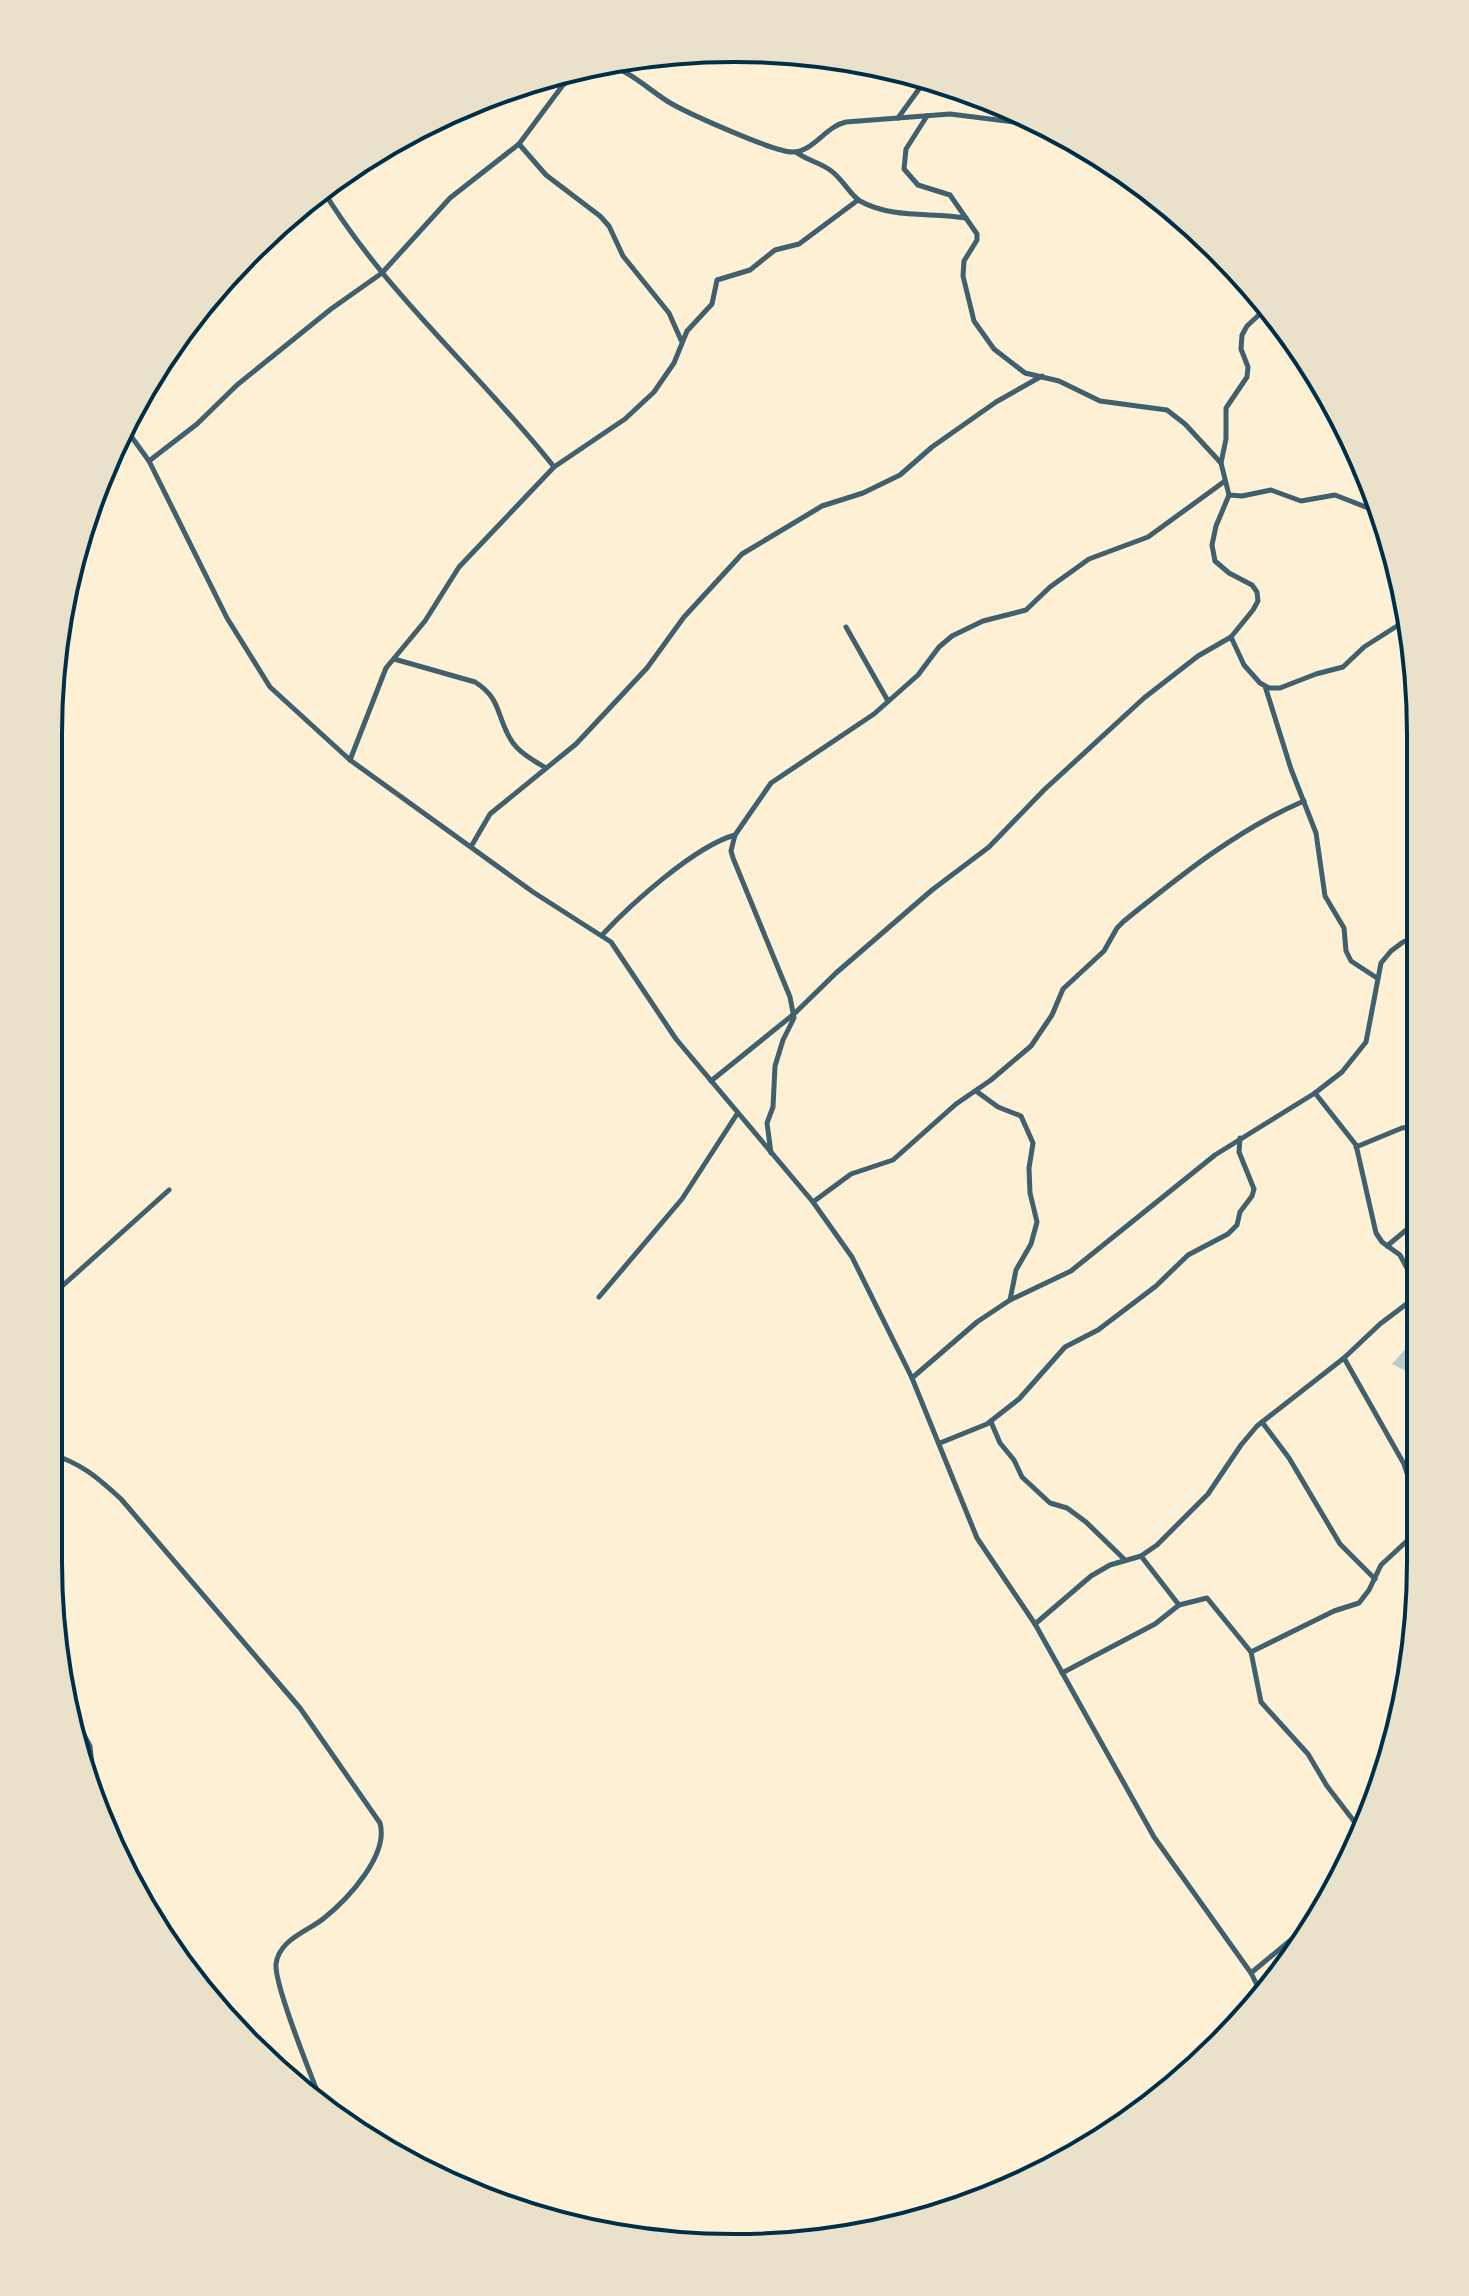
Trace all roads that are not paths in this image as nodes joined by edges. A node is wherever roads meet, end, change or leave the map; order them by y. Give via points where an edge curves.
1 (623, 72) edge
2 (565, 84) edge
3 (920, 88) edge
4 (927, 116) junction
5 (898, 118) junction
6 (1011, 122) edge
7 (519, 144) junction
8 (796, 152) junction
9 (328, 199) edge
10 (858, 200) junction
11 (966, 218) junction
12 (382, 273) junction
13 (1259, 314) edge
14 (681, 342) junction
15 (1042, 376) junction
16 (131, 436) edge
17 (149, 461) junction
18 (1221, 463) junction
19 (554, 467) junction
20 (1225, 481) junction
21 (1229, 495) junction
22 (1367, 508) edge
23 (1397, 625) edge
24 (846, 627) dead end
25 (1231, 637) junction
26 (394, 659) junction
27 (1265, 686) junction
28 (888, 701) junction
29 (350, 760) junction
30 (546, 768) junction
31 (1304, 801) junction
32 (735, 835) junction
33 (472, 845) junction
34 (603, 934) junction
35 (1407, 940) edge
36 (1377, 978) junction
37 (794, 1014) junction
38 (711, 1081) junction
39 (976, 1091) junction
40 (1315, 1093) junction
41 (737, 1114) junction
42 (1407, 1127) edge
43 (1240, 1138) junction
44 (1356, 1147) junction
45 (771, 1153) junction
46 (169, 1190) dead end
47 (813, 1202) junction
48 (1407, 1229) edge
49 (1387, 1246) junction
50 (1407, 1268) edge
51 (62, 1286) edge
52 (599, 1297) dead end
53 (1010, 1300) junction
54 (1407, 1304) edge
55 (1344, 1358) junction
56 (912, 1378) junction
57 (991, 1422) junction
58 (1262, 1422) junction
59 (940, 1443) junction
60 (62, 1457) edge
61 (1407, 1473) edge
62 (1407, 1541) edge
63 (1141, 1556) junction
64 (1125, 1559) junction
65 (1375, 1579) junction
66 (1179, 1605) junction
67 (1035, 1624) junction
68 (1251, 1652) junction
69 (1062, 1673) junction
70 (1355, 1822) edge
71 (1290, 1941) edge
72 (1251, 1973) junction
73 (1257, 1985) edge
74 (317, 2088) edge

1 - 8 street via 672,104 761,143
2 - 7 street
3 - 5 street
4 - 5 street
4 - 6 street
4 - 11 street via 906,149 904,169 918,185 950,195
5 - 8 street via 840,123
7 - 12 street via 450,198
7 - 14 street via 550,178 609,226 623,256 669,313
8 - 10 street via 841,177
9 - 12 street
10 - 11 street via 892,211
10 - 14 street via 799,244 775,250 750,270 720,278 712,304
11 - 15 street via 978,238 963,268 974,321 994,349 1025,373
12 - 17 street via 331,309
12 - 19 street
13 - 18 street via 1242,335 1247,377 1228,402
14 - 19 street via 654,392 625,419
15 - 18 street via 1111,404 1167,410
15 - 30 street via 932,447 900,475 822,506 742,554 628,688
16 - 17 street
17 - 29 street via 254,665 286,704
18 - 20 street
19 - 26 street via 459,567
20 - 21 street
20 - 28 street via 1148,537 1082,564 1026,610 952,636
21 - 22 street via 1271,490 1301,501 1335,495
21 - 25 street via 1214,532 1213,556 1229,573 1252,585 1259,597
23 - 27 street via 1338,669 1289,686
24 - 28 street
25 - 27 street via 1244,665
25 - 37 street via 1204,651 1144,698 989,847 922,899
26 - 29 street via 381,677
26 - 30 street via 485,688 496,701 510,740
27 - 31 street
28 - 32 street via 778,776
29 - 33 street
30 - 33 street via 490,814
31 - 36 street via 1318,841 1322,884 1344,928 1348,955
31 - 39 street via 1264,819 1124,921 1104,951 1063,989 1033,1044
32 - 34 street via 689,860 628,907
32 - 37 street via 731,851 736,869
33 - 34 street via 533,892
34 - 38 street
35 - 36 street via 1381,963
36 - 40 street via 1365,1045
37 - 38 street
37 - 45 street via 773,1073 773,1107 767,1123
38 - 41 street
39 - 47 street via 893,1160 851,1174
39 - 53 street via 1021,1116 1033,1143 1030,1193 1037,1222 1016,1270
40 - 43 street
40 - 44 street
41 - 45 street
41 - 52 street via 682,1199
42 - 44 street
43 - 53 street via 1071,1271
43 - 57 street via 1239,1152 1254,1189 1234,1229 1188,1255 1094,1333 1065,1347
44 - 49 street via 1376,1233
45 - 47 street
46 - 51 street
47 - 56 street via 852,1257
48 - 49 street
49 - 50 street
53 - 56 street
54 - 55 street
55 - 58 street
55 - 61 street
56 - 59 street
57 - 59 street
57 - 64 street via 1022,1477 1050,1503 1086,1522
58 - 63 street via 1208,1494
58 - 65 street via 1340,1544
59 - 67 street via 977,1538
60 - 74 street via 90,1471 129,1508 300,1708 380,1823 382,1843 369,1868 323,1919 284,1947 276,1961 280,1988
62 - 65 street via 1381,1565
63 - 64 street
63 - 66 street
64 - 67 street via 1091,1576
65 - 68 street via 1355,1605
66 - 68 street via 1207,1598
66 - 69 street via 1155,1624
67 - 69 street
68 - 70 street via 1261,1702 1308,1754
69 - 72 street via 1154,1837
71 - 72 street
72 - 73 street

